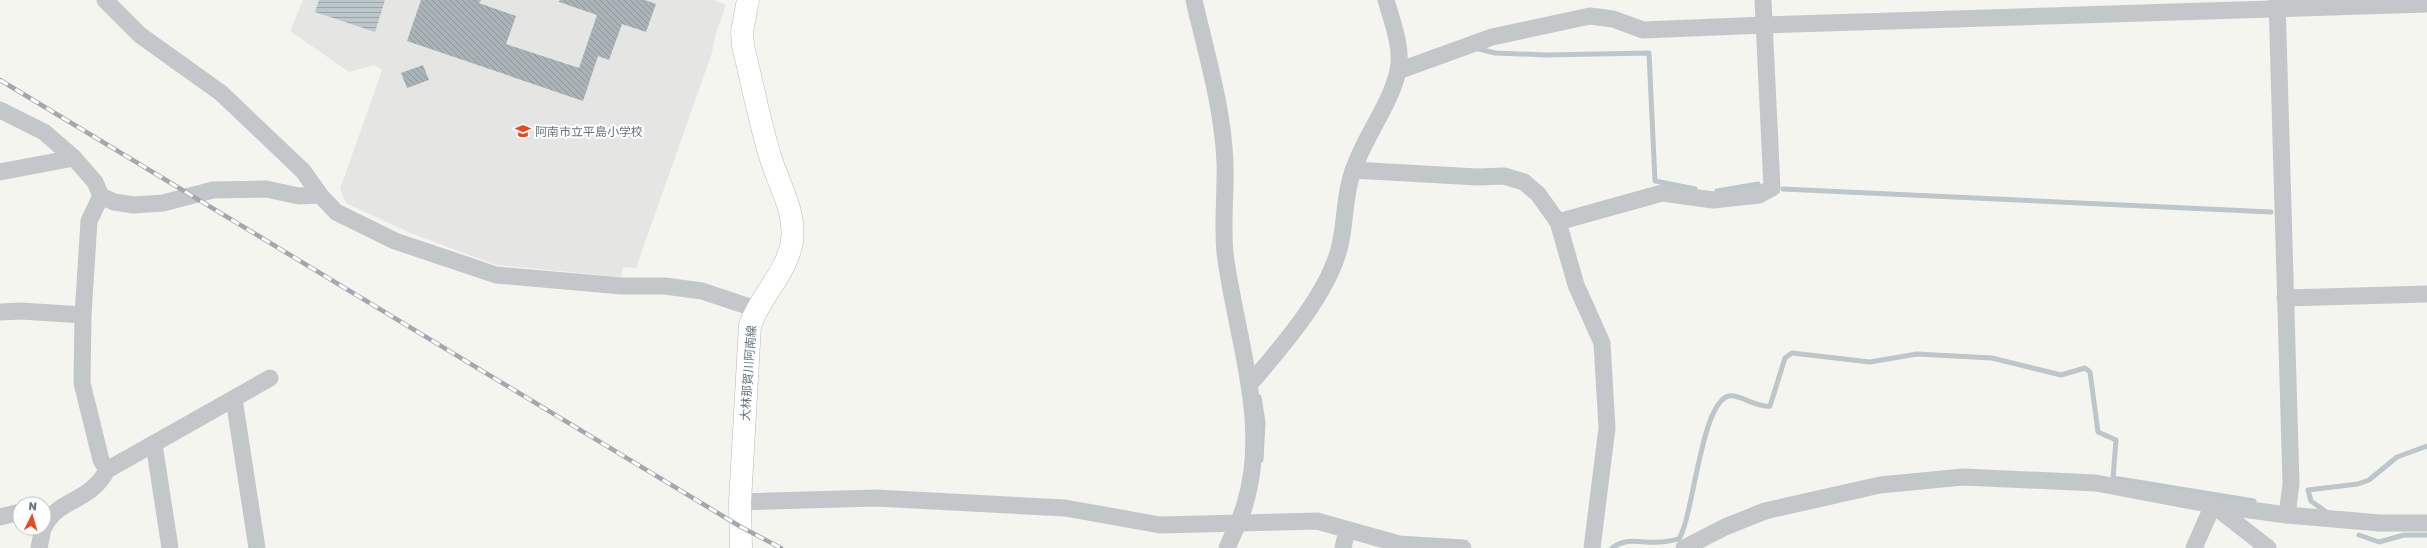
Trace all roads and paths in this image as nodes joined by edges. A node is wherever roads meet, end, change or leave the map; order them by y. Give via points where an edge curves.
1 (105, 0) edge
2 (748, 0) edge
3 (1194, 0) edge
4 (1386, 0) edge
5 (1763, 0) edge
6 (2278, 4) edge
7 (2427, 4) edge
8 (1764, 26) junction
9 (1398, 71) junction
10 (0, 110) edge
11 (74, 158) junction
12 (1357, 171) junction
13 (0, 172) edge
14 (320, 195) junction
15 (101, 196) junction
16 (1558, 222) junction
17 (2427, 294) edge
18 (2285, 298) junction
19 (756, 309) junction
20 (0, 312) edge
21 (83, 316) junction
22 (270, 378) dead end
23 (1250, 384) junction
24 (234, 399) junction
25 (154, 444) junction
26 (107, 470) junction
27 (740, 502) junction
28 (2213, 505) junction
29 (12, 514) edge
30 (52, 514) edge
31 (2287, 514) junction
32 (0, 517) edge
33 (1238, 523) junction
34 (2427, 523) edge
35 (1347, 530) junction
36 (41, 536) edge
37 (1400, 546) edge
38 (1691, 547) edge
39 (38, 548) edge
40 (170, 548) edge
41 (257, 548) edge
42 (740, 548) edge
43 (1226, 548) edge
44 (1343, 548) edge
45 (1463, 548) edge
46 (1592, 548) edge
47 (2194, 548) edge
48 (2268, 548) edge

1 - 14 street via 140,35 221,93 303,171
2 - 19 main road, 大林那賀川阿南線 via 742,32 743,46 770,156 787,202 792,234 783,269
3 - 23 street via 1220,123 1225,163 1223,212 1226,254
4 - 9 street via 1398,52
5 - 8 street
6 - 7 street
6 - 8 street
6 - 18 street
8 - 9 street via 1643,30 1613,19 1590,16 1492,36
8 - 16 street via 1772,188 1759,195 1713,200 1662,193
9 - 12 street
10 - 11 street via 44,132
11 - 13 street
11 - 15 street via 95,182
12 - 16 street via 1504,176 1524,182 1538,194
12 - 23 street via 1346,192 1340,246 1329,275 1290,338
14 - 15 street via 299,196 266,189 214,190 163,203 134,205 114,202
14 - 19 street via 336,212 396,241 496,275 702,291
15 - 21 street via 88,221
16 - 46 street via 1576,285 1602,343 1607,428
17 - 18 street
18 - 31 street via 2291,484
19 - 27 main road, 大林那賀川阿南線 via 750,325
20 - 21 street via 21,311
21 - 26 street via 82,382 101,460
22 - 24 street
23 - 33 street via 1252,472 1246,503
24 - 25 street
24 - 41 street
25 - 26 street
25 - 40 street
26 - 30 street via 101,483 88,494 59,508
27 - 33 street via 876,498 1065,508 1160,525
27 - 42 main road, 大林那賀川阿南線
28 - 31 street
28 - 38 street via 2096,483 1963,477 1880,485 1772,509 1725,527
28 - 47 street
28 - 48 street
29 - 32 street
31 - 34 street via 2380,523
33 - 35 street via 1317,521
33 - 43 street
35 - 37 street
35 - 44 street
36 - 39 street
37 - 45 street

